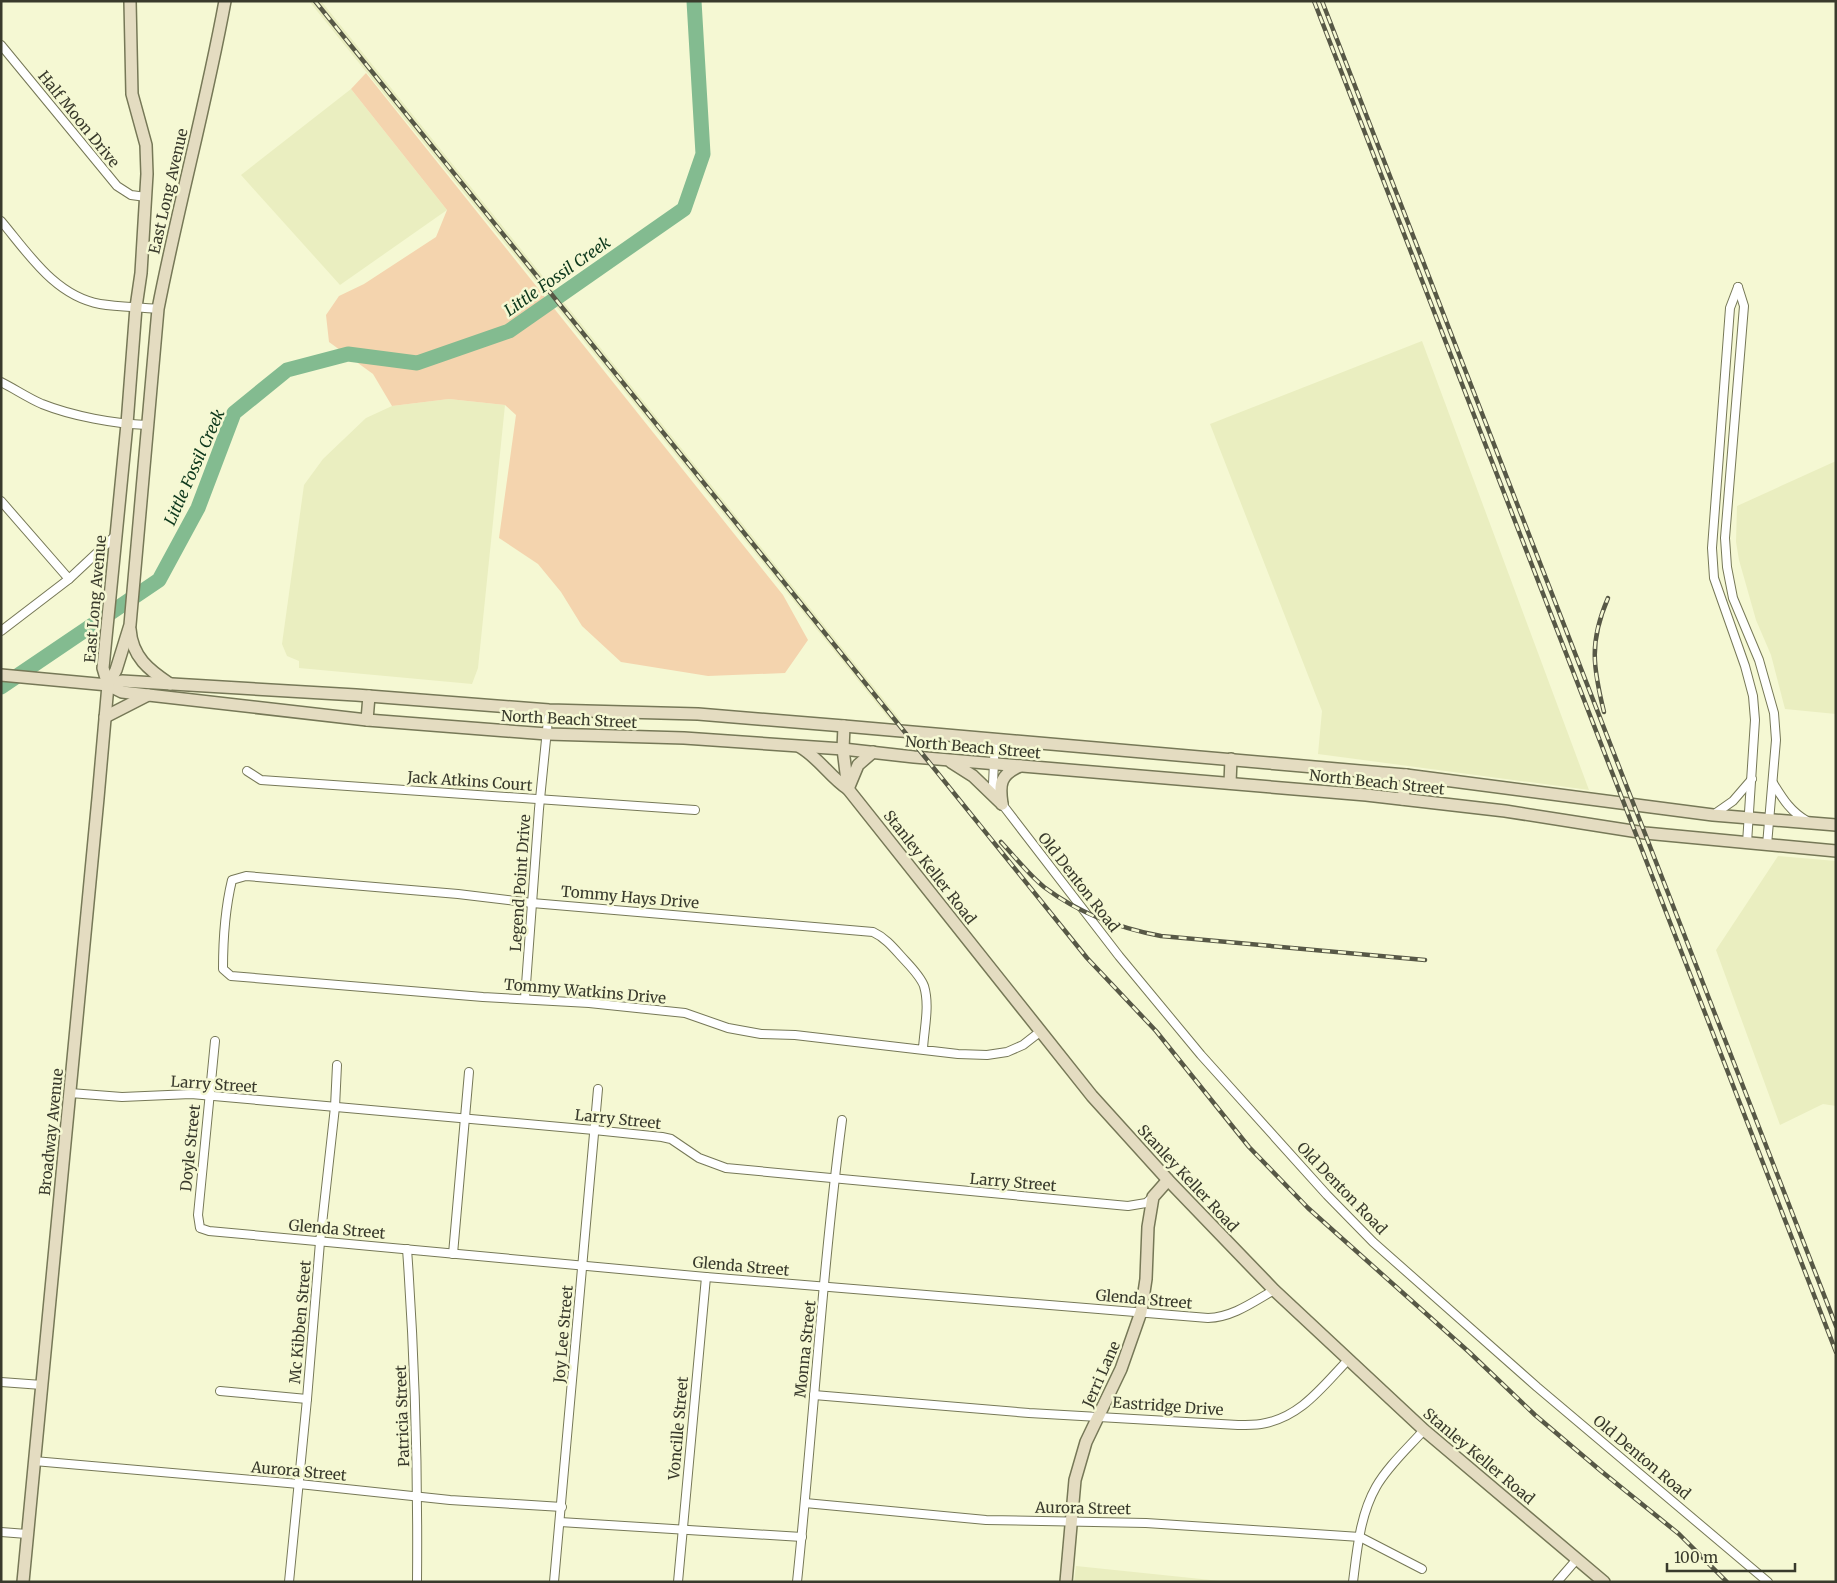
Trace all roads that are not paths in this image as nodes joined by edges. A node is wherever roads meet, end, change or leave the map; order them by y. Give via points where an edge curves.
1 (130, 1) edge
2 (225, 1) edge
3 (1, 45) edge
4 (146, 197) junction
5 (1, 221) edge
6 (136, 307) junction
7 (158, 309) junction
8 (1, 382) edge
9 (127, 424) junction
10 (147, 425) junction
11 (1, 501) edge
12 (116, 536) junction
13 (69, 579) junction
14 (130, 625) junction
15 (1, 631) edge
16 (1, 676) edge
17 (171, 684) junction
18 (108, 685) junction
19 (148, 695) junction
20 (369, 696) junction
21 (549, 710) junction
22 (105, 717) junction
23 (367, 720) junction
24 (844, 726) junction
25 (547, 734) junction
26 (995, 739) junction
27 (798, 746) junction
28 (843, 749) junction
29 (873, 752) junction
30 (947, 760) junction
31 (1231, 760) junction
32 (994, 764) junction
33 (1020, 766) junction
34 (247, 771) dead end
35 (1406, 775) junction
36 (1752, 779) junction
37 (1773, 782) junction
38 (1230, 783) junction
39 (848, 789) junction
40 (1403, 798) junction
41 (540, 800) junction
42 (1002, 804) junction
43 (695, 810) dead end
44 (1713, 815) junction
45 (1749, 818) junction
46 (1769, 820) junction
47 (1811, 823) junction
48 (1836, 825) edge
49 (1747, 843) junction
50 (1767, 845) junction
51 (1836, 851) edge
52 (246, 876) joint
53 (532, 903) junction
54 (525, 998) junction
55 (1041, 1031) junction
56 (215, 1041) dead end
57 (923, 1049) junction
58 (338, 1065) dead end
59 (469, 1072) dead end
60 (598, 1088) dead end
61 (70, 1093) junction
62 (210, 1096) junction
63 (335, 1107) junction
64 (465, 1118) junction
65 (842, 1120) dead end
66 (594, 1130) junction
67 (835, 1179) junction
68 (1168, 1180) junction
69 (1153, 1198) junction
70 (200, 1228) joint
71 (320, 1242) junction
72 (407, 1249) junction
73 (453, 1254) junction
74 (584, 1265) junction
75 (706, 1277) junction
76 (825, 1286) junction
77 (1274, 1290) junction
78 (1141, 1312) junction
79 (1348, 1360) junction
80 (1, 1382) edge
81 (42, 1385) junction
82 (220, 1391) dead end
83 (814, 1395) junction
84 (307, 1399) junction
85 (1100, 1416) junction
86 (1424, 1430) junction
87 (34, 1461) junction
88 (299, 1484) junction
89 (418, 1496) junction
90 (805, 1503) junction
91 (562, 1507) junction
92 (1071, 1521) junction
93 (560, 1522) junction
94 (682, 1530) junction
95 (1, 1532) edge
96 (27, 1534) junction
97 (802, 1537) junction
98 (1360, 1537) junction
99 (1577, 1559) junction
100 (1422, 1568) dead end
101 (23, 1582) edge
102 (289, 1582) edge
103 (417, 1582) edge
104 (554, 1582) edge
105 (678, 1582) edge
106 (797, 1582) edge
107 (1066, 1582) edge
108 (1353, 1582) edge
109 (1557, 1582) edge
110 (1604, 1582) edge
111 (1768, 1582) edge

1 - 4 main road, East Long Avenue via 132,94 146,145
2 - 7 main road, East Long Avenue
3 - 4 street, Half Moon Drive via 117,186 131,195
4 - 6 main road, East Long Avenue
5 - 6 street via 58,286 99,304
6 - 7 street
6 - 9 main road, East Long Avenue
7 - 10 main road, East Long Avenue
8 - 9 street via 42,404
9 - 10 street
9 - 12 main road, East Long Avenue
10 - 14 main road, East Long Avenue
11 - 13 street
12 - 13 street
12 - 18 main road, East Long Avenue via 103,668
13 - 15 street
14 - 17 main road via 130,638 142,662
14 - 18 main road, East Long Avenue
16 - 18 main road, North Beach Street
17 - 18 main road, North Beach Street via 122,681
17 - 20 main road, North Beach Street
18 - 19 main road, North Beach Street via 122,692
18 - 22 main road, Broadway Avenue
19 - 22 main road
19 - 23 main road, North Beach Street
20 - 21 main road, North Beach Street
20 - 23 main road
21 - 24 main road, North Beach Street via 698,714
21 - 25 street, Legend Point Drive
22 - 61 main road, Broadway Avenue
23 - 25 main road, North Beach Street
24 - 26 main road, North Beach Street
24 - 28 main road
25 - 27 main road, North Beach Street via 684,738
25 - 41 street, Legend Point Drive
26 - 31 main road, North Beach Street
26 - 32 street, Old Denton Road
27 - 28 main road, North Beach Street
27 - 39 main road, Stanley Keller Road via 809,752
28 - 29 main road, North Beach Street
28 - 39 main road
29 - 30 main road, North Beach Street
29 - 39 main road via 858,764
30 - 32 main road, North Beach Street
30 - 42 main road via 973,776
31 - 35 main road, North Beach Street
31 - 38 main road
32 - 33 main road, North Beach Street
32 - 42 street, Old Denton Road via 992,784
33 - 38 main road, North Beach Street
33 - 42 main road via 1008,771 1002,781
34 - 41 street, Jack Atkins Court via 261,780
35 - 40 main road
35 - 44 main road, North Beach Street
36 - 37 street via 1753,696 1746,666 1714,578 1712,548 1730,308 1738,287 1744,306 1724,538 1733,598 1759,660 1774,713
36 - 44 street via 1733,801
36 - 45 street
37 - 46 street
37 - 47 street via 1788,806
38 - 40 main road, North Beach Street
39 - 55 main road, Stanley Keller Road
40 - 49 main road, North Beach Street via 1645,833
41 - 43 street, Jack Atkins Court
41 - 53 street, Legend Point Drive
42 - 111 street, Old Denton Road via 1119,956 1201,1055 1373,1242 1537,1387
44 - 45 main road, North Beach Street
45 - 46 main road, North Beach Street
45 - 49 street
46 - 47 main road, North Beach Street
46 - 50 street
47 - 48 main road, North Beach Street
49 - 50 main road, North Beach Street
50 - 51 main road, North Beach Street
52 - 53 street, Tommy Hays Drive
52 - 54 street, Tommy Watkins Drive via 232,880 229,895 223,969 231,976
53 - 54 street, Legend Point Drive
53 - 57 street, Tommy Hays Drive via 873,932 890,944 923,985 926,1003
54 - 57 street, Tommy Watkins Drive via 685,1013 728,1028 761,1034
55 - 57 street, Tommy Watkins Drive via 1007,1052 958,1054
55 - 68 main road, Stanley Keller Road via 1092,1096
56 - 62 street, Doyle Street
58 - 63 street, Mc Kibben Street
59 - 64 street
60 - 66 street, Joy Lee Street
61 - 62 street, Larry Street via 122,1097 164,1094
61 - 81 main road, Broadway Avenue
62 - 63 street, Larry Street
62 - 70 street, Doyle Street via 198,1215
63 - 64 street, Larry Street
63 - 71 street, Mc Kibben Street
64 - 66 street, Larry Street
64 - 73 street
65 - 67 street, Monna Street
66 - 67 street, Larry Street via 671,1139 700,1158 726,1168
66 - 74 street, Joy Lee Street
67 - 69 street, Larry Street via 1128,1206
67 - 76 street, Monna Street
68 - 69 main road
68 - 77 main road, Stanley Keller Road
69 - 78 main road, Jerri Lane
70 - 71 street, Glenda Street
71 - 72 street, Glenda Street
71 - 84 street, Mc Kibben Street
72 - 73 street, Glenda Street
72 - 89 street, Patricia Street
73 - 74 street, Glenda Street
74 - 75 street, Glenda Street
74 - 91 street, Joy Lee Street
75 - 76 street, Glenda Street
75 - 94 street, Voncille Street
76 - 78 street, Glenda Street
76 - 83 street, Monna Street
77 - 78 street, Glenda Street via 1221,1317
77 - 79 main road, Stanley Keller Road
78 - 85 main road, Jerri Lane
79 - 85 street, Eastridge Drive via 1295,1412 1261,1424
79 - 86 main road, Stanley Keller Road
80 - 81 street
81 - 87 main road, Broadway Avenue
82 - 84 street
83 - 85 street, Eastridge Drive
83 - 90 street, Monna Street
84 - 88 street, Mc Kibben Street
85 - 92 main road, Jerri Lane via 1086,1442 1075,1480
86 - 98 street via 1377,1486 1364,1516
86 - 99 main road, Stanley Keller Road
87 - 88 street, Aurora Street
87 - 96 main road, Broadway Avenue
88 - 89 street, Aurora Street
88 - 102 street, Mc Kibben Street
89 - 91 street, Aurora Street
89 - 103 street, Patricia Street
90 - 92 street, Aurora Street via 986,1520
90 - 97 street, Monna Street
91 - 93 street, Joy Lee Street
92 - 98 street, Aurora Street
92 - 107 main road, Jerri Lane
93 - 94 street
93 - 104 street, Joy Lee Street
94 - 97 street
94 - 105 street, Voncille Street
95 - 96 street
96 - 101 main road, Broadway Avenue
97 - 106 street, Monna Street
98 - 100 street
98 - 108 street
99 - 109 street
99 - 110 main road, Stanley Keller Road

